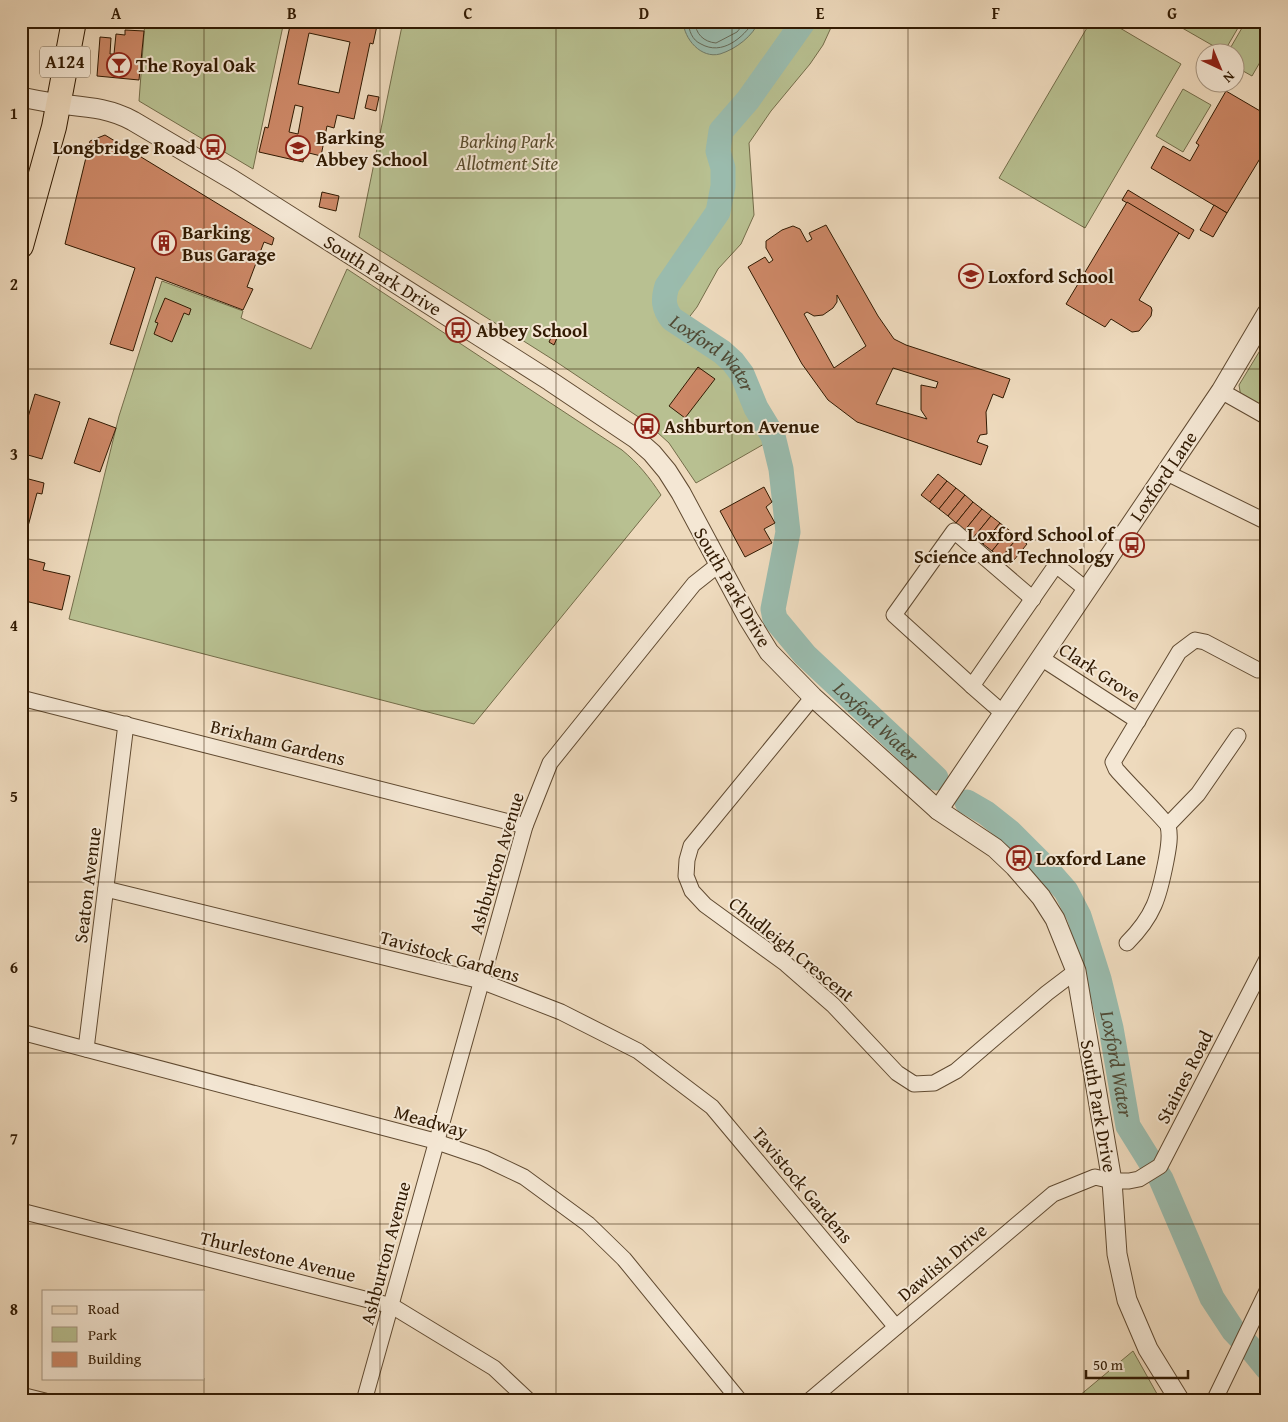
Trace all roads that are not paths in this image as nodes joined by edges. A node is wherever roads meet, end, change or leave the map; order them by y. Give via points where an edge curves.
1 (74, 21) edge
2 (21, 97) edge
3 (59, 104) junction
4 (21, 246) edge
5 (1267, 313) edge
6 (1221, 391) junction
7 (1267, 417) edge
8 (1165, 472) junction
9 (1267, 522) edge
10 (718, 565) junction
11 (1087, 590) junction
12 (1033, 599) junction
13 (1041, 658) junction
14 (1258, 670) dead end
15 (972, 686) junction
16 (813, 697) junction
17 (21, 698) edge
18 (1004, 714) junction
19 (1138, 720) junction
20 (126, 724) junction
21 (1238, 736) dead end
22 (938, 810) junction
23 (1168, 825) junction
24 (525, 826) junction
25 (106, 889) junction
26 (1127, 943) dead end
27 (1267, 959) edge
28 (1076, 971) junction
29 (481, 981) junction
30 (21, 1032) edge
31 (86, 1050) junction
32 (436, 1142) junction
33 (1112, 1181) junction
34 (21, 1212) edge
35 (1267, 1292) edge
36 (392, 1306) junction
37 (896, 1327) junction
38 (21, 1394) edge
39 (45, 1401) edge
40 (364, 1401) edge
41 (529, 1401) edge
42 (740, 1401) edge
43 (809, 1401) edge
44 (1180, 1401) edge
45 (1214, 1401) edge

1 - 3 main road, A124
2 - 3 street, South Park Drive
3 - 4 main road, A124
3 - 10 street, South Park Drive via 104,109 133,121 234,180 635,438 667,471
5 - 6 street, Loxford Lane
6 - 7 street
6 - 8 street, Loxford Lane
8 - 9 street
8 - 11 street, Loxford Lane
10 - 16 street, South Park Drive via 769,652
10 - 24 street, Ashburton Avenue via 694,584 550,763
11 - 12 street via 1056,565
11 - 13 street, Loxford Lane
12 - 15 street
12 - 15 street via 954,531 894,615
13 - 18 street, Loxford Lane
13 - 19 street, Clark Grove
14 - 19 street via 1195,640 1179,652
15 - 18 street
16 - 22 street, South Park Drive
16 - 28 street, Chudleigh Crescent via 691,846 686,876 692,891 786,964 833,1005 897,1073 914,1084 934,1083 956,1071
17 - 20 street, Brixham Gardens
18 - 22 street, Loxford Lane
19 - 23 street via 1113,762 1116,770
20 - 24 street, Brixham Gardens
20 - 25 street, Seaton Avenue
21 - 23 street via 1198,794
22 - 28 street, South Park Drive via 995,848 1015,867 1055,919
23 - 26 street via 1169,846 1160,892 1148,918
24 - 29 street, Ashburton Avenue
25 - 29 street, Tavistock Gardens
25 - 31 street, Seaton Avenue
27 - 33 street, Staines Road via 1155,1169 1139,1179
28 - 33 street, South Park Drive
29 - 32 street, Ashburton Avenue
29 - 37 street, Tavistock Gardens via 561,1012 638,1051 712,1107
30 - 31 street, Meadway
31 - 32 street, Meadway
32 - 36 street, Ashburton Avenue
32 - 42 street, Meadway via 484,1158 524,1177 588,1224 624,1259
33 - 37 street, Dawlish Drive via 1095,1178 1053,1194
33 - 44 street, South Park Drive via 1116,1254 1127,1300 1148,1349
34 - 36 street, Thurlestone Avenue
35 - 45 street
36 - 40 street, Ashburton Avenue
36 - 41 street, Thurlestone Avenue via 494,1368
37 - 43 street, Dawlish Drive
38 - 39 street

